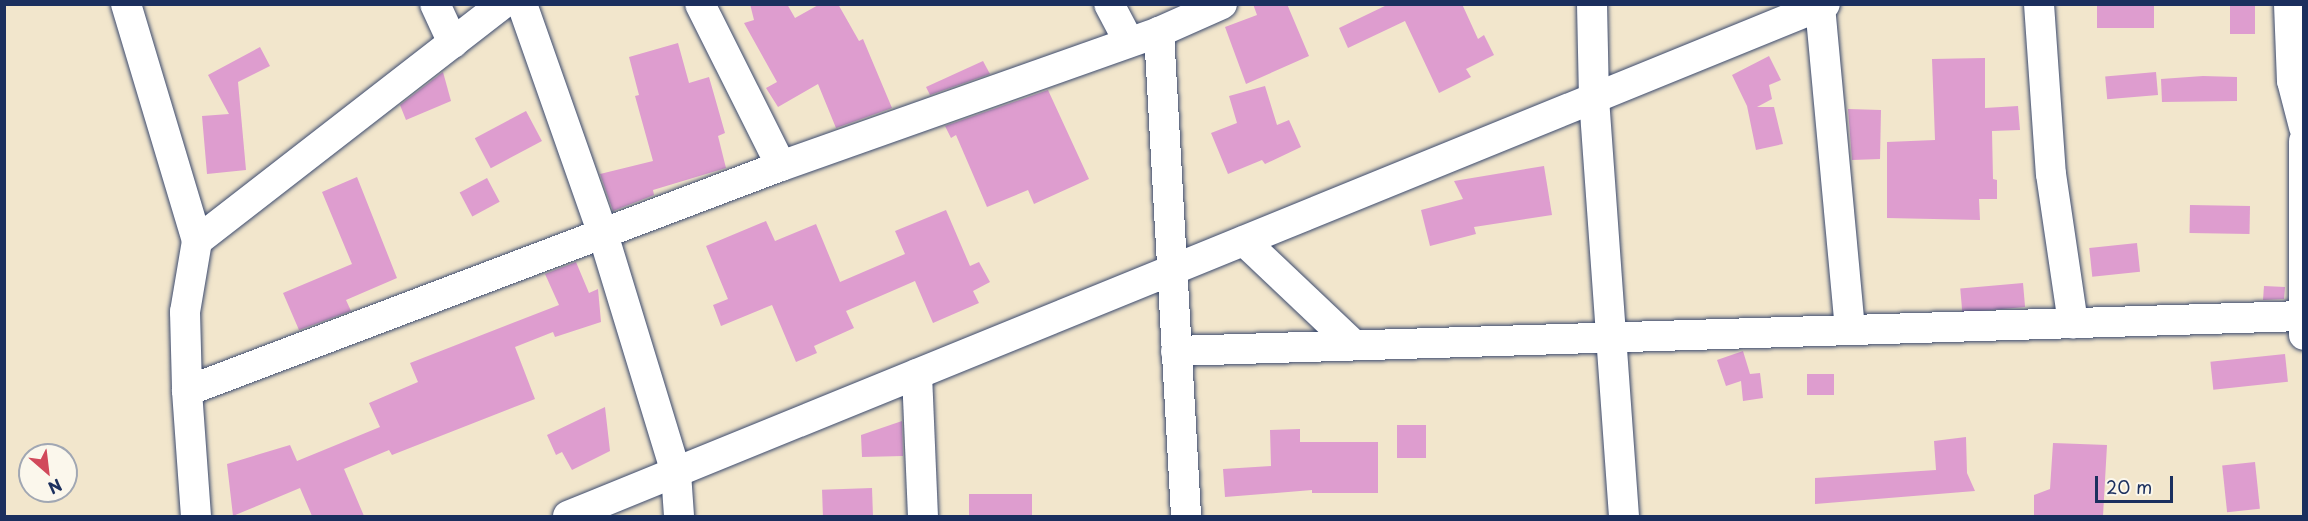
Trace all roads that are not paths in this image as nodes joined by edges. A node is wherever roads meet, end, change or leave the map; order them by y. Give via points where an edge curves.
1 (126, 4) edge
2 (435, 4) edge
3 (502, 4) edge
4 (522, 4) edge
5 (700, 4) edge
6 (1109, 4) edge
7 (1222, 4) edge
8 (1592, 4) edge
9 (2039, 4) edge
10 (2289, 4) edge
11 (1822, 5) edge
12 (1159, 32) junction
13 (1129, 42) junction
14 (453, 43) junction
15 (1594, 98) junction
16 (2304, 127) edge
17 (2304, 141) edge
18 (781, 166) junction
19 (603, 234) junction
20 (197, 241) junction
21 (1244, 241) junction
22 (1171, 270) junction
23 (2303, 316) edge
24 (2073, 323) junction
25 (1850, 330) junction
26 (2304, 335) edge
27 (1611, 338) junction
28 (1354, 345) junction
29 (1176, 351) junction
30 (917, 374) junction
31 (187, 391) junction
32 (676, 473) junction
33 (196, 516) edge
34 (568, 516) edge
35 (679, 516) edge
36 (923, 516) edge
37 (1186, 516) edge
38 (1624, 516) edge

1 - 20 street
2 - 14 street
3 - 14 street
4 - 19 street
5 - 18 street
6 - 13 street
7 - 12 street
8 - 15 street
9 - 24 street via 2051,174
10 - 16 street via 2292,81
11 - 15 street
11 - 25 street
12 - 13 street
12 - 22 street
13 - 18 street
14 - 20 street
15 - 21 street
15 - 27 street
17 - 23 street
18 - 19 street
19 - 31 street
19 - 32 street
20 - 31 street via 185,312
21 - 22 street
21 - 28 street
22 - 29 street
22 - 30 street
23 - 24 street
23 - 26 street
24 - 25 street
25 - 27 street
27 - 28 street
27 - 38 street
28 - 29 street
29 - 37 street
30 - 32 street
30 - 36 street
31 - 33 street
32 - 34 street
32 - 35 street

